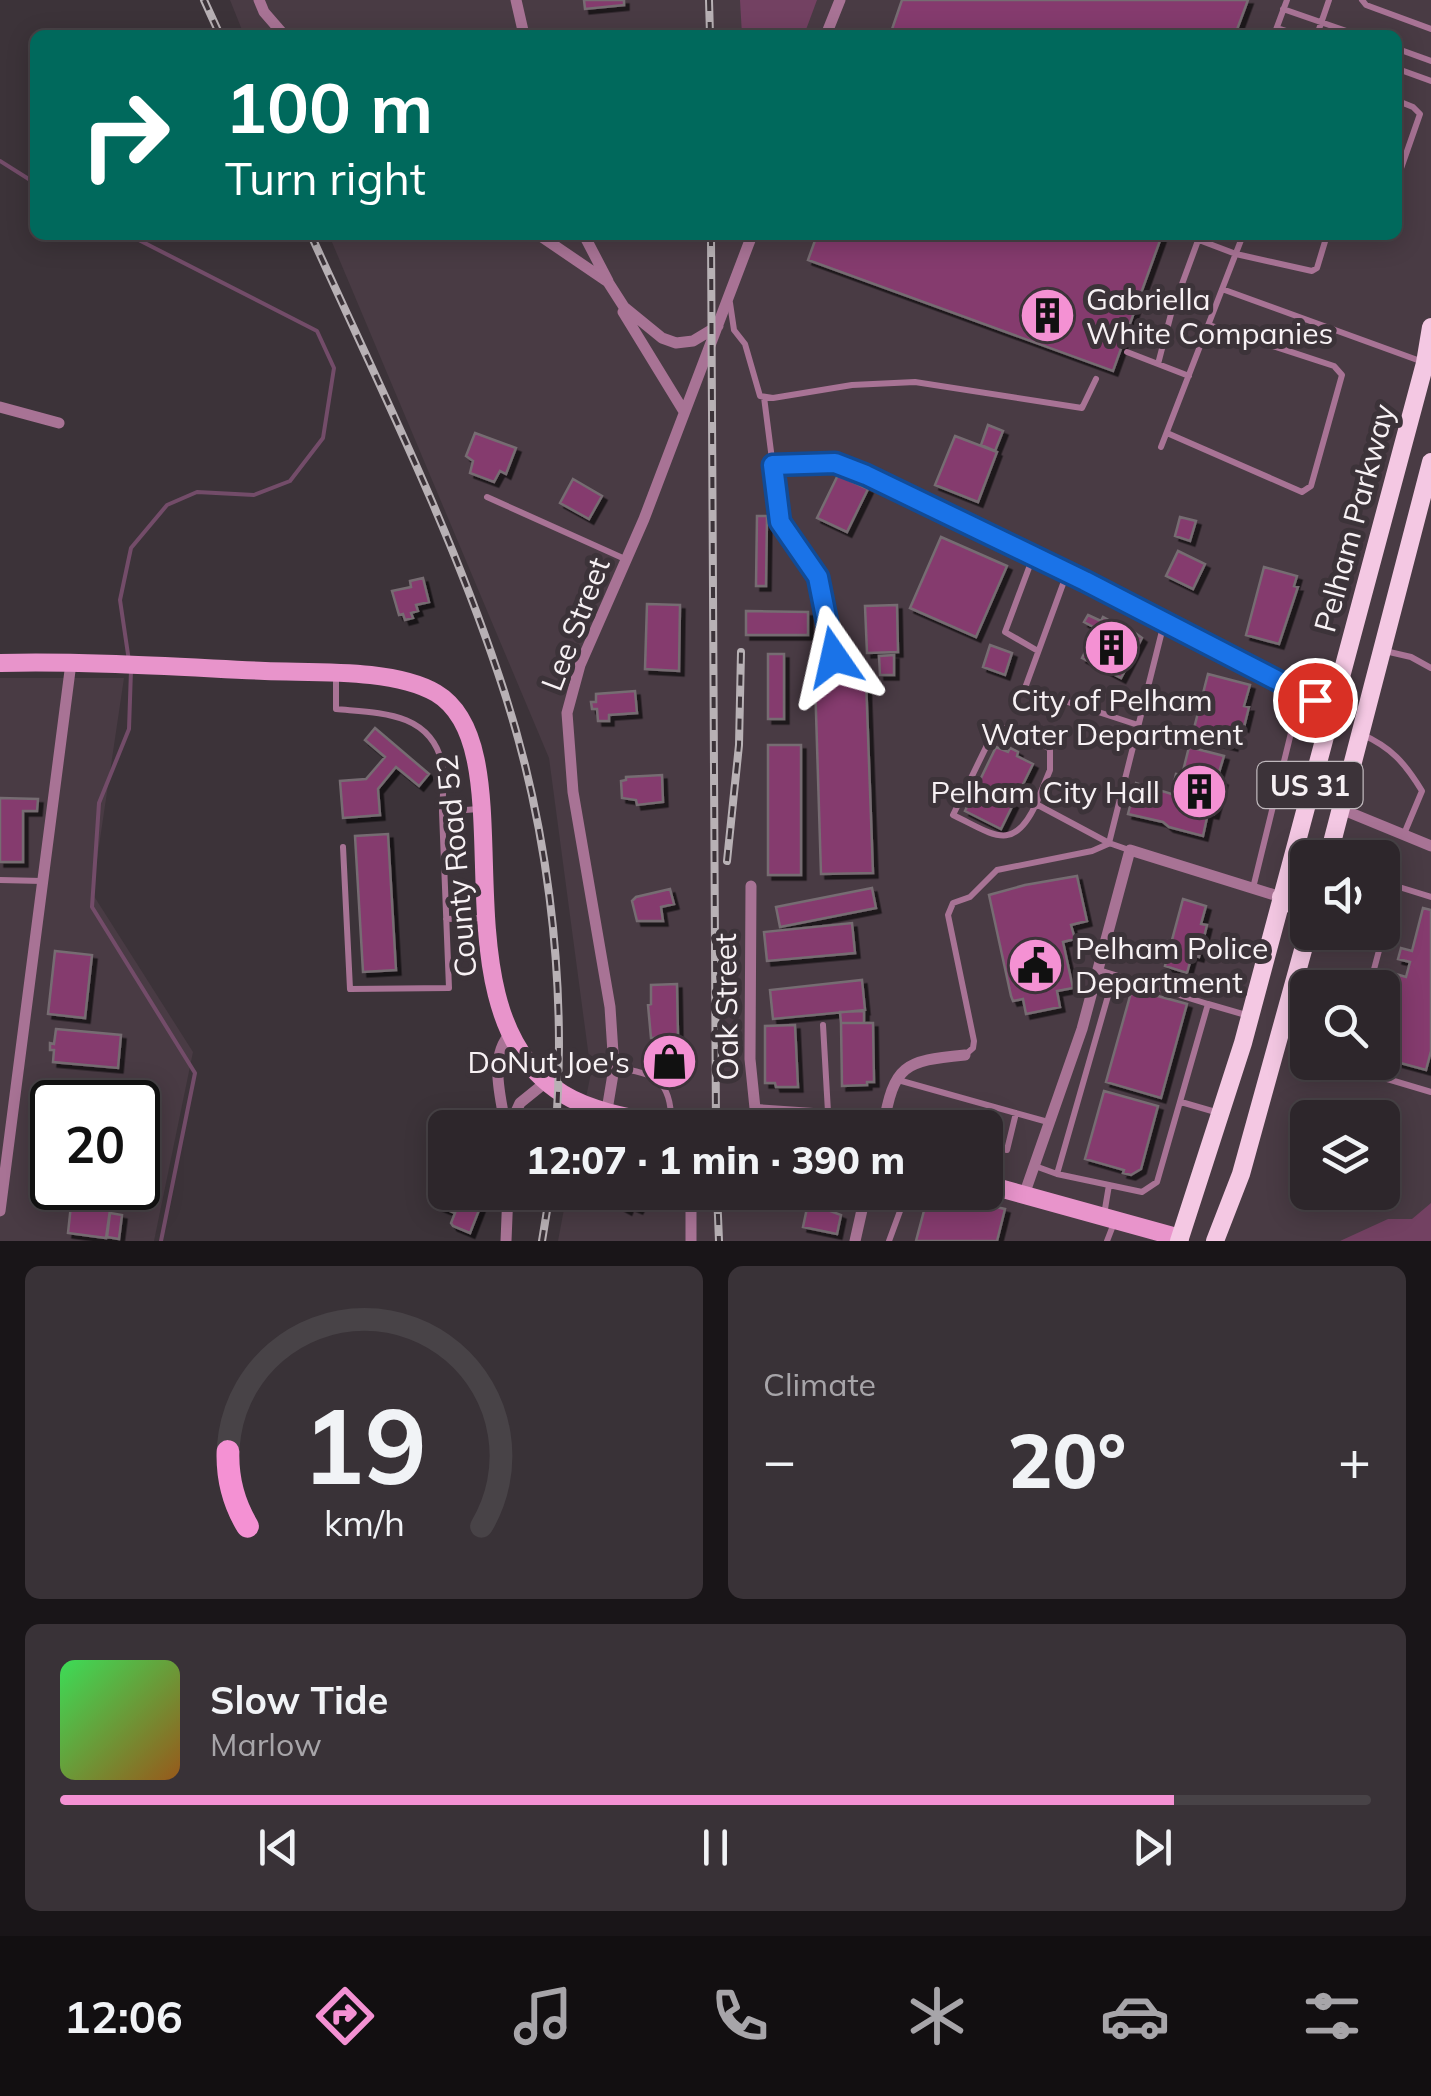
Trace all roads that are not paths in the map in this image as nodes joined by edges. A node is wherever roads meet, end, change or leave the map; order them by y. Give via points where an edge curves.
1 (259, 0) edge
2 (516, 0) edge
3 (840, 0) edge
4 (1287, 0) edge
5 (1330, 0) edge
6 (1362, 0) edge
7 (1284, 10) junction
8 (1321, 23) junction
9 (1431, 29) edge
10 (280, 30) edge
11 (523, 30) edge
12 (828, 30) edge
13 (1275, 30) edge
14 (1319, 30) edge
15 (1343, 30) edge
16 (1402, 50) edge
17 (1431, 61) edge
18 (1402, 70) edge
19 (1431, 81) edge
20 (1402, 102) edge
21 (1402, 166) edge
22 (546, 240) edge
23 (587, 240) edge
24 (750, 240) edge
25 (1198, 240) edge
26 (1206, 240) edge
27 (1241, 240) edge
28 (1325, 240) edge
29 (1236, 254) junction
30 (608, 282) junction
31 (1222, 289) junction
32 (729, 297) junction
33 (1209, 325) junction
34 (718, 326) junction
35 (1431, 327) edge
36 (1127, 352) dead end
37 (1428, 363) edge
38 (1158, 364) junction
39 (1189, 376) junction
40 (1096, 379) dead end
41 (764, 396) junction
42 (0, 407) edge
43 (683, 410) junction
44 (58, 424) dead end
45 (1167, 433) junction
46 (1161, 447) dead end
47 (1431, 462) edge
48 (773, 465) junction
49 (487, 496) dead end
50 (1426, 500) edge
51 (945, 516) joint
52 (1033, 556) junction
53 (626, 560) junction
54 (1067, 572) junction
55 (1165, 622) junction
56 (1382, 650) junction
57 (1038, 651) junction
58 (834, 657) dead end
59 (0, 663) edge
60 (71, 663) junction
61 (1431, 668) edge
62 (336, 674) junction
63 (1301, 692) junction
64 (1331, 706) junction
65 (1138, 724) junction
66 (1362, 726) junction
67 (1036, 804) junction
68 (480, 808) junction
69 (1341, 808) junction
70 (442, 812) junction
71 (1404, 834) junction
72 (1333, 840) edge
73 (1109, 844) junction
74 (1431, 846) edge
75 (343, 847) dead end
76 (1130, 850) junction
77 (0, 880) edge
78 (44, 881) junction
79 (751, 886) dead end
80 (1400, 887) edge
81 (1254, 888) junction
82 (1281, 896) junction
83 (1431, 897) edge
84 (1290, 902) edge
85 (487, 918) junction
86 (446, 919) junction
87 (1304, 950) edge
88 (1098, 970) junction
89 (1114, 975) junction
90 (1208, 1004) junction
91 (1250, 1016) junction
92 (823, 1025) dead end
93 (511, 1033) junction
94 (965, 1055) joint
95 (614, 1068) junction
96 (897, 1080) junction
97 (1391, 1080) edge
98 (546, 1082) junction
99 (1431, 1092) edge
100 (1182, 1102) junction
101 (754, 1107) junction
102 (505, 1110) edge
103 (516, 1110) edge
104 (607, 1110) joint
105 (674, 1110) edge
106 (754, 1110) edge
107 (798, 1110) edge
108 (828, 1110) edge
109 (888, 1110) edge
110 (1016, 1114) junction
111 (1222, 1114) junction
112 (1048, 1122) junction
113 (1003, 1149) edge
114 (1034, 1166) junction
115 (1057, 1174) junction
116 (1110, 1185) junction
117 (1003, 1189) edge
118 (1024, 1195) junction
119 (507, 1210) edge
120 (690, 1210) edge
121 (862, 1210) edge
122 (900, 1210) edge
123 (0, 1212) edge
124 (1110, 1218) junction
125 (1182, 1240) edge
126 (506, 1241) edge
127 (691, 1241) edge
128 (855, 1241) edge
129 (889, 1241) edge
130 (1107, 1241) edge
131 (1215, 1241) edge

1 - 10 street
2 - 11 street
3 - 12 street
4 - 7 lane
5 - 8 lane
6 - 9 lane
7 - 8 lane
7 - 13 lane
8 - 14 lane
8 - 15 lane
16 - 17 lane
18 - 19 lane
20 - 21 lane via 1420,114
22 - 30 street
23 - 30 street
24 - 32 street, Lee Street
25 - 38 lane
26 - 29 lane
27 - 29 lane
28 - 29 lane via 1312,270
29 - 31 lane
30 - 34 street via 624,308 662,338 694,341
30 - 43 street
31 - 33 lane
31 - 37 lane
32 - 34 street, Lee Street
32 - 41 lane via 734,330
33 - 39 lane
33 - 45 lane via 1334,366 1342,376 1311,486 1302,492
34 - 43 street, Lee Street
35 - 37 main road, Pelham Parkway / US 31
36 - 38 lane
37 - 64 main road, Pelham Parkway / US 31
38 - 39 lane
39 - 45 lane
40 - 41 lane via 1082,408 915,382
41 - 48 lane
42 - 44 street
43 - 53 street, Lee Street
45 - 46 lane
47 - 50 main road, Pelham Parkway / US 31
48 - 51 lane via 835,463
48 - 58 lane via 780,522 818,577
49 - 53 lane
50 - 56 main road, Pelham Parkway / US 31
51 - 52 street
52 - 54 street
52 - 57 lane via 1006,632
53 - 95 street, Lee Street via 574,683 566,726
54 - 55 street
54 - 57 lane
55 - 63 street
55 - 65 lane
56 - 61 lane
56 - 66 main road, Pelham Parkway / US 31
57 - 65 lane via 1025,688
59 - 60 street, County Road 52
60 - 62 street, County Road 52
60 - 78 street
62 - 68 street, County Road 52 via 403,680 451,705 471,737
62 - 70 lane via 336,709 404,716 432,740 442,763
63 - 64 street
63 - 81 lane
64 - 66 main road
64 - 82 main road, Pelham Parkway / US 31
65 - 73 lane
66 - 69 main road, Pelham Parkway / US 31
66 - 71 lane via 1409,768 1422,791
67 - 67 lane via 1010,837 954,815 1000,729 1011,727 1050,749 1050,770
67 - 73 lane
68 - 70 lane
68 - 85 street, County Road 52
69 - 71 street
69 - 72 main road, Pelham Parkway / US 31
70 - 86 lane
71 - 74 street
73 - 76 lane
73 - 94 lane via 997,870 970,897 953,902 948,915 974,1040
75 - 86 lane via 350,990 450,988
76 - 81 street
76 - 88 street
77 - 78 lane
78 - 123 street
79 - 101 street, Oak Street
80 - 83 lane
81 - 82 street
82 - 84 main road
82 - 91 main road, Pelham Parkway / US 31
85 - 86 lane
85 - 93 street, County Road 52 via 495,990
87 - 131 main road via 1241,1174
88 - 89 lane
88 - 112 street
89 - 90 lane
89 - 115 lane
90 - 91 lane
90 - 100 lane
91 - 111 main road, Pelham Parkway / US 31
92 - 108 lane
93 - 98 street, County Road 52
93 - 102 street via 499,1059
94 - 96 street via 922,1059
95 - 104 street, Lee Street
95 - 105 lane via 658,1080
96 - 109 street
96 - 110 lane
97 - 99 lane
98 - 103 street
98 - 104 street, County Road 52 via 573,1100
100 - 111 lane
100 - 116 lane via 1156,1182 1142,1192
101 - 106 street, Oak Street
101 - 107 lane
110 - 112 lane
110 - 113 lane
111 - 125 main road, Pelham Parkway / US 31
112 - 114 street
114 - 115 lane
114 - 118 street
115 - 116 lane
116 - 124 lane
117 - 118 street
118 - 124 street
119 - 126 street
120 - 127 street
121 - 128 street
122 - 129 lane
124 - 125 street
124 - 130 lane

